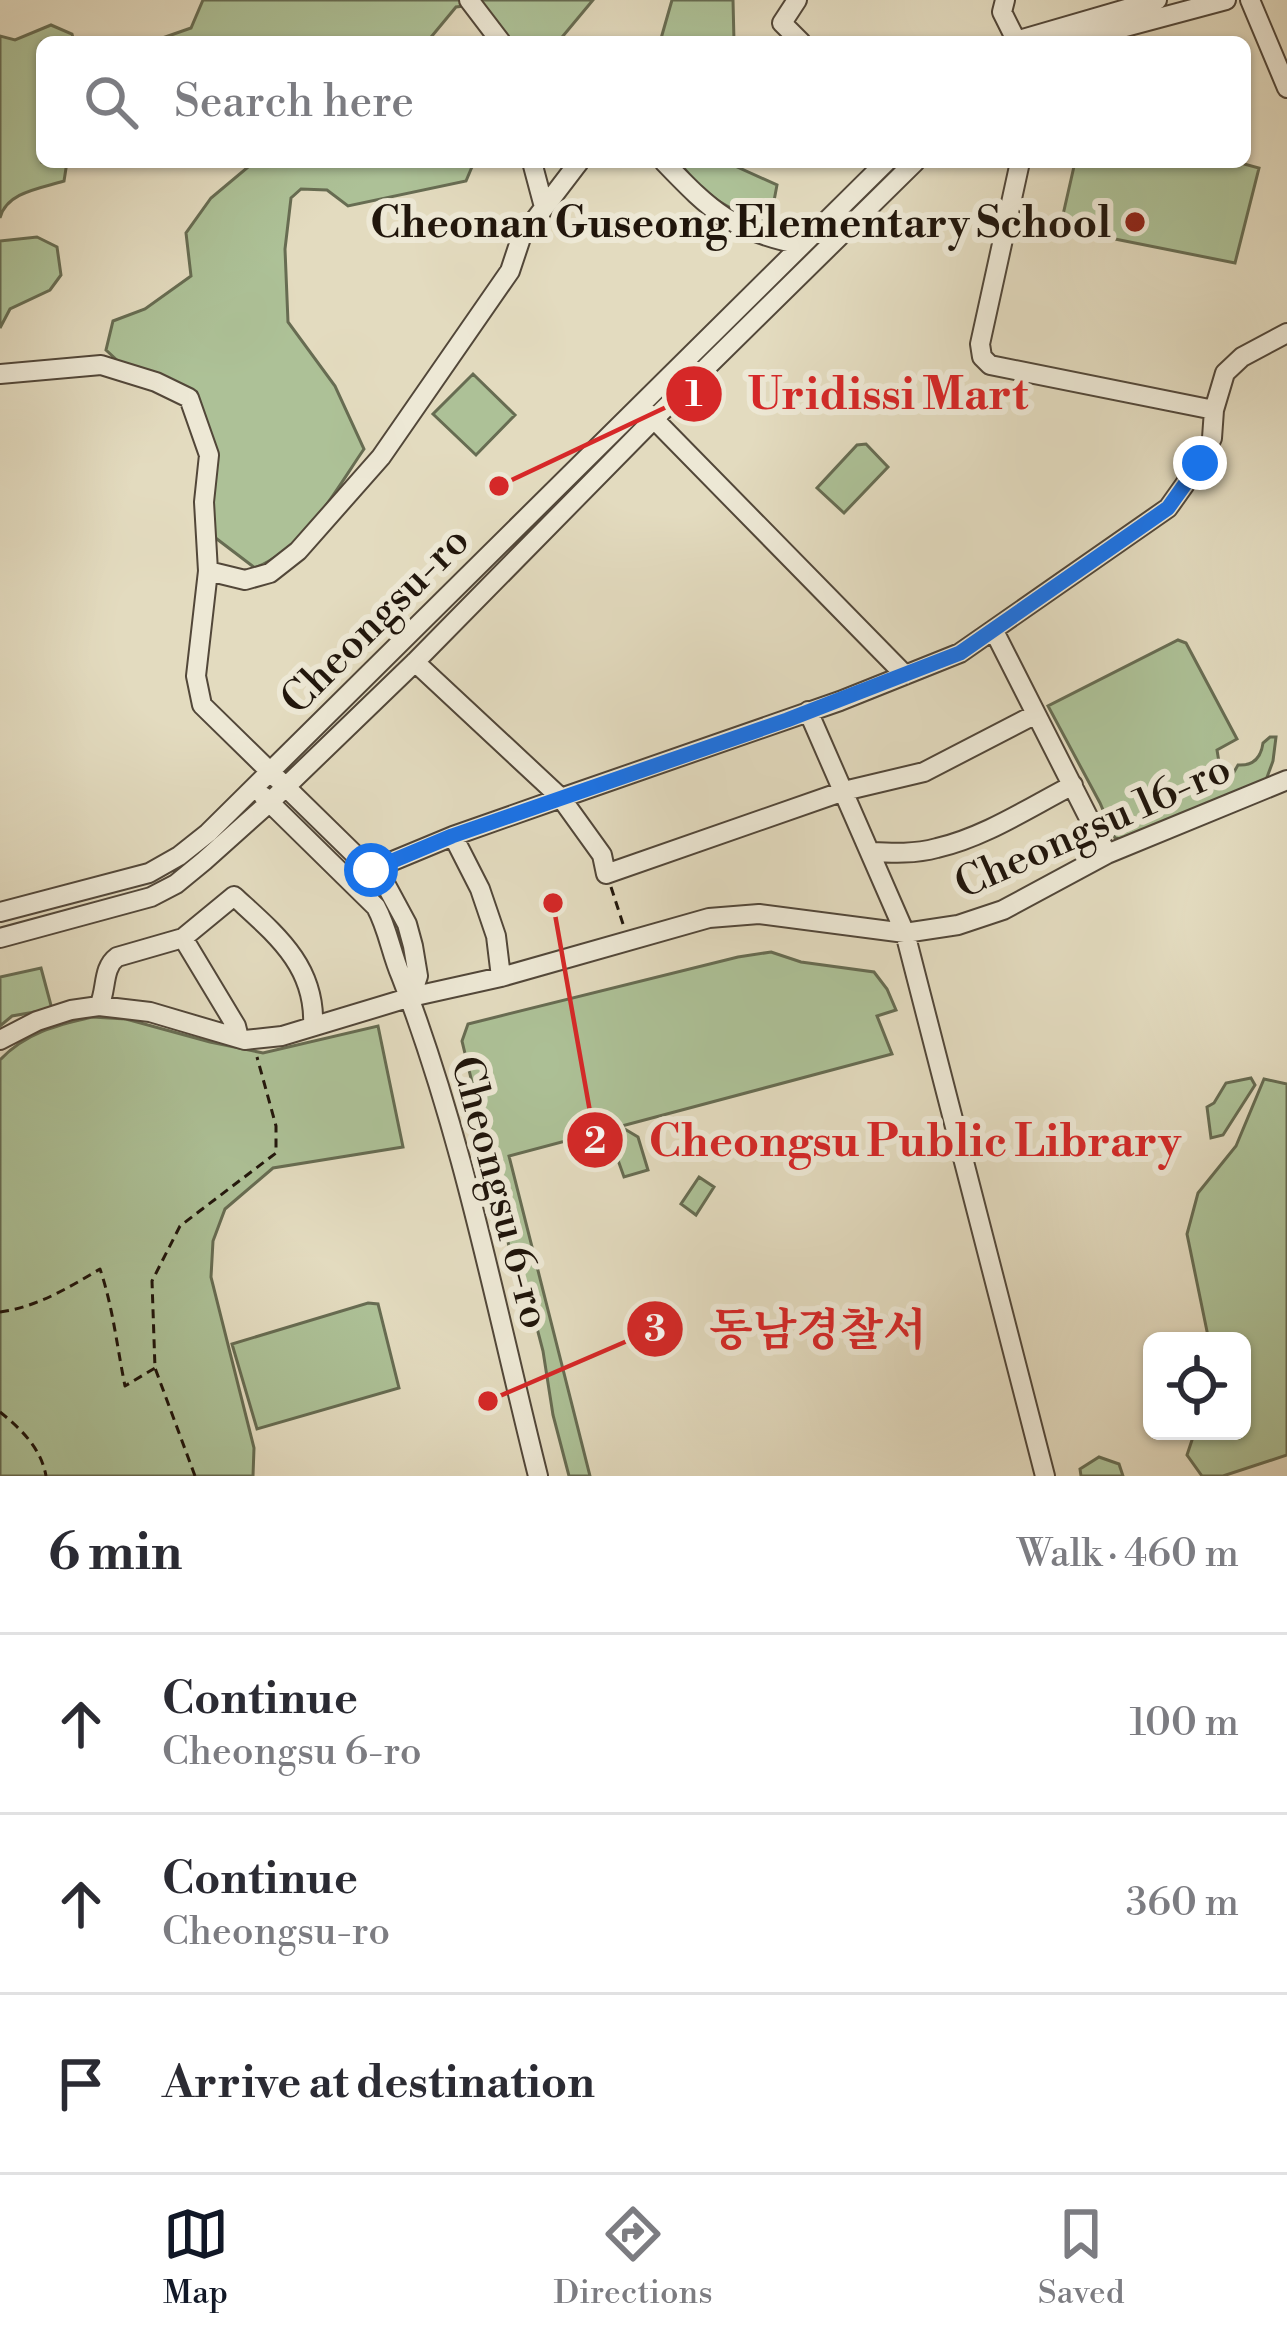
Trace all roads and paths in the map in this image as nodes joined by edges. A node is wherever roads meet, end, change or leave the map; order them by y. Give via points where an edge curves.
1 (469, 0) edge
2 (797, 0) edge
3 (1005, 0) edge
4 (1157, 0) edge
5 (1226, 0) edge
6 (1250, 0) edge
7 (496, 36) edge
8 (795, 36) edge
9 (1013, 36) edge
10 (1032, 36) edge
11 (1091, 36) edge
12 (1287, 88) edge
13 (534, 168) edge
14 (574, 168) edge
15 (670, 168) edge
16 (880, 168) edge
17 (909, 168) edge
18 (1019, 168) edge
19 (544, 207) junction
20 (802, 245) junction
21 (1287, 333) edge
22 (0, 374) edge
23 (1214, 410) junction
24 (647, 412) junction
25 (208, 571) junction
26 (994, 631) junction
27 (415, 662) junction
28 (905, 675) junction
29 (808, 711) junction
30 (1036, 714) junction
31 (1287, 779) edge
32 (262, 780) junction
33 (1073, 785) junction
34 (844, 791) junction
35 (277, 795) junction
36 (561, 798) junction
37 (452, 836) junction
38 (871, 852) junction
39 (1107, 854) junction
40 (371, 870) junction
41 (606, 874) junction
42 (0, 912) edge
43 (623, 926) dead end
44 (905, 933) junction
45 (0, 938) edge
46 (183, 938) junction
47 (501, 977) junction
48 (411, 997) junction
49 (99, 1006) junction
50 (314, 1026) junction
51 (239, 1038) junction
52 (0, 1040) edge
53 (0, 1312) edge
54 (155, 1368) junction
55 (0, 1412) edge
56 (46, 1476) edge
57 (195, 1476) edge
58 (538, 1476) edge
59 (1045, 1476) edge

1 - 7 street
2 - 8 street via 782,23
3 - 9 street
4 - 10 street
5 - 11 street
6 - 12 street
13 - 19 street
14 - 19 street
15 - 20 street via 732,225
16 - 20 street, Cheongsu-ro
17 - 24 street, Cheongsu-ro
18 - 23 street via 982,357 989,365
19 - 25 street via 520,238 510,271 381,457 298,551 245,580
20 - 24 street, Cheongsu-ro
21 - 23 street via 1226,373
22 - 25 street, Cheongsu-ro via 101,365 189,398 208,455
23 - 26 street via 1212,438 1168,508
24 - 27 street, Cheongsu-ro
24 - 28 street
24 - 32 street, Cheongsu-ro
25 - 32 street, Cheongsu-ro via 196,676 202,705 250,755
26 - 28 street
26 - 30 street
27 - 35 street, Cheongsu-ro
27 - 36 street, Cheongsu-ro
28 - 29 street
29 - 34 street
29 - 36 street
30 - 33 street
30 - 34 street via 923,772
31 - 39 street, Cheongsu 16-ro
32 - 35 street, Cheongsu 6-ro
32 - 42 street, Cheongsu-ro via 208,833 149,873
33 - 38 street via 938,848
33 - 39 street
34 - 38 street
34 - 41 street
35 - 40 street, Cheongsu 6-ro
35 - 45 street, Cheongsu-ro via 151,897
35 - 48 street, Cheongsu 6-ro via 376,907
36 - 37 street
36 - 41 street, Cheongsu-ro via 602,855
37 - 40 street
37 - 47 street via 496,936
38 - 44 street
39 - 44 street, Cheongsu 16-ro via 1003,910
40 - 48 street, Cheongsu 6-ro via 407,923 418,976
41 - 43 path
44 - 47 street, Cheongsu 16-ro via 759,914 709,918
44 - 59 street
46 - 49 street via 111,961
46 - 50 street via 234,896 300,964
46 - 51 street
47 - 48 street, Cheongsu 16-ro
48 - 50 street, Cheongsu 16-ro
48 - 58 street, Cheongsu 6-ro via 445,1101
49 - 51 street
49 - 52 street
50 - 51 street, Cheongsu 16-ro
51 - 54 path via 256,1054 277,1154 180,1226 152,1280
53 - 54 path via 24,1309 100,1269 125,1386
54 - 57 path
55 - 56 path via 25,1433

